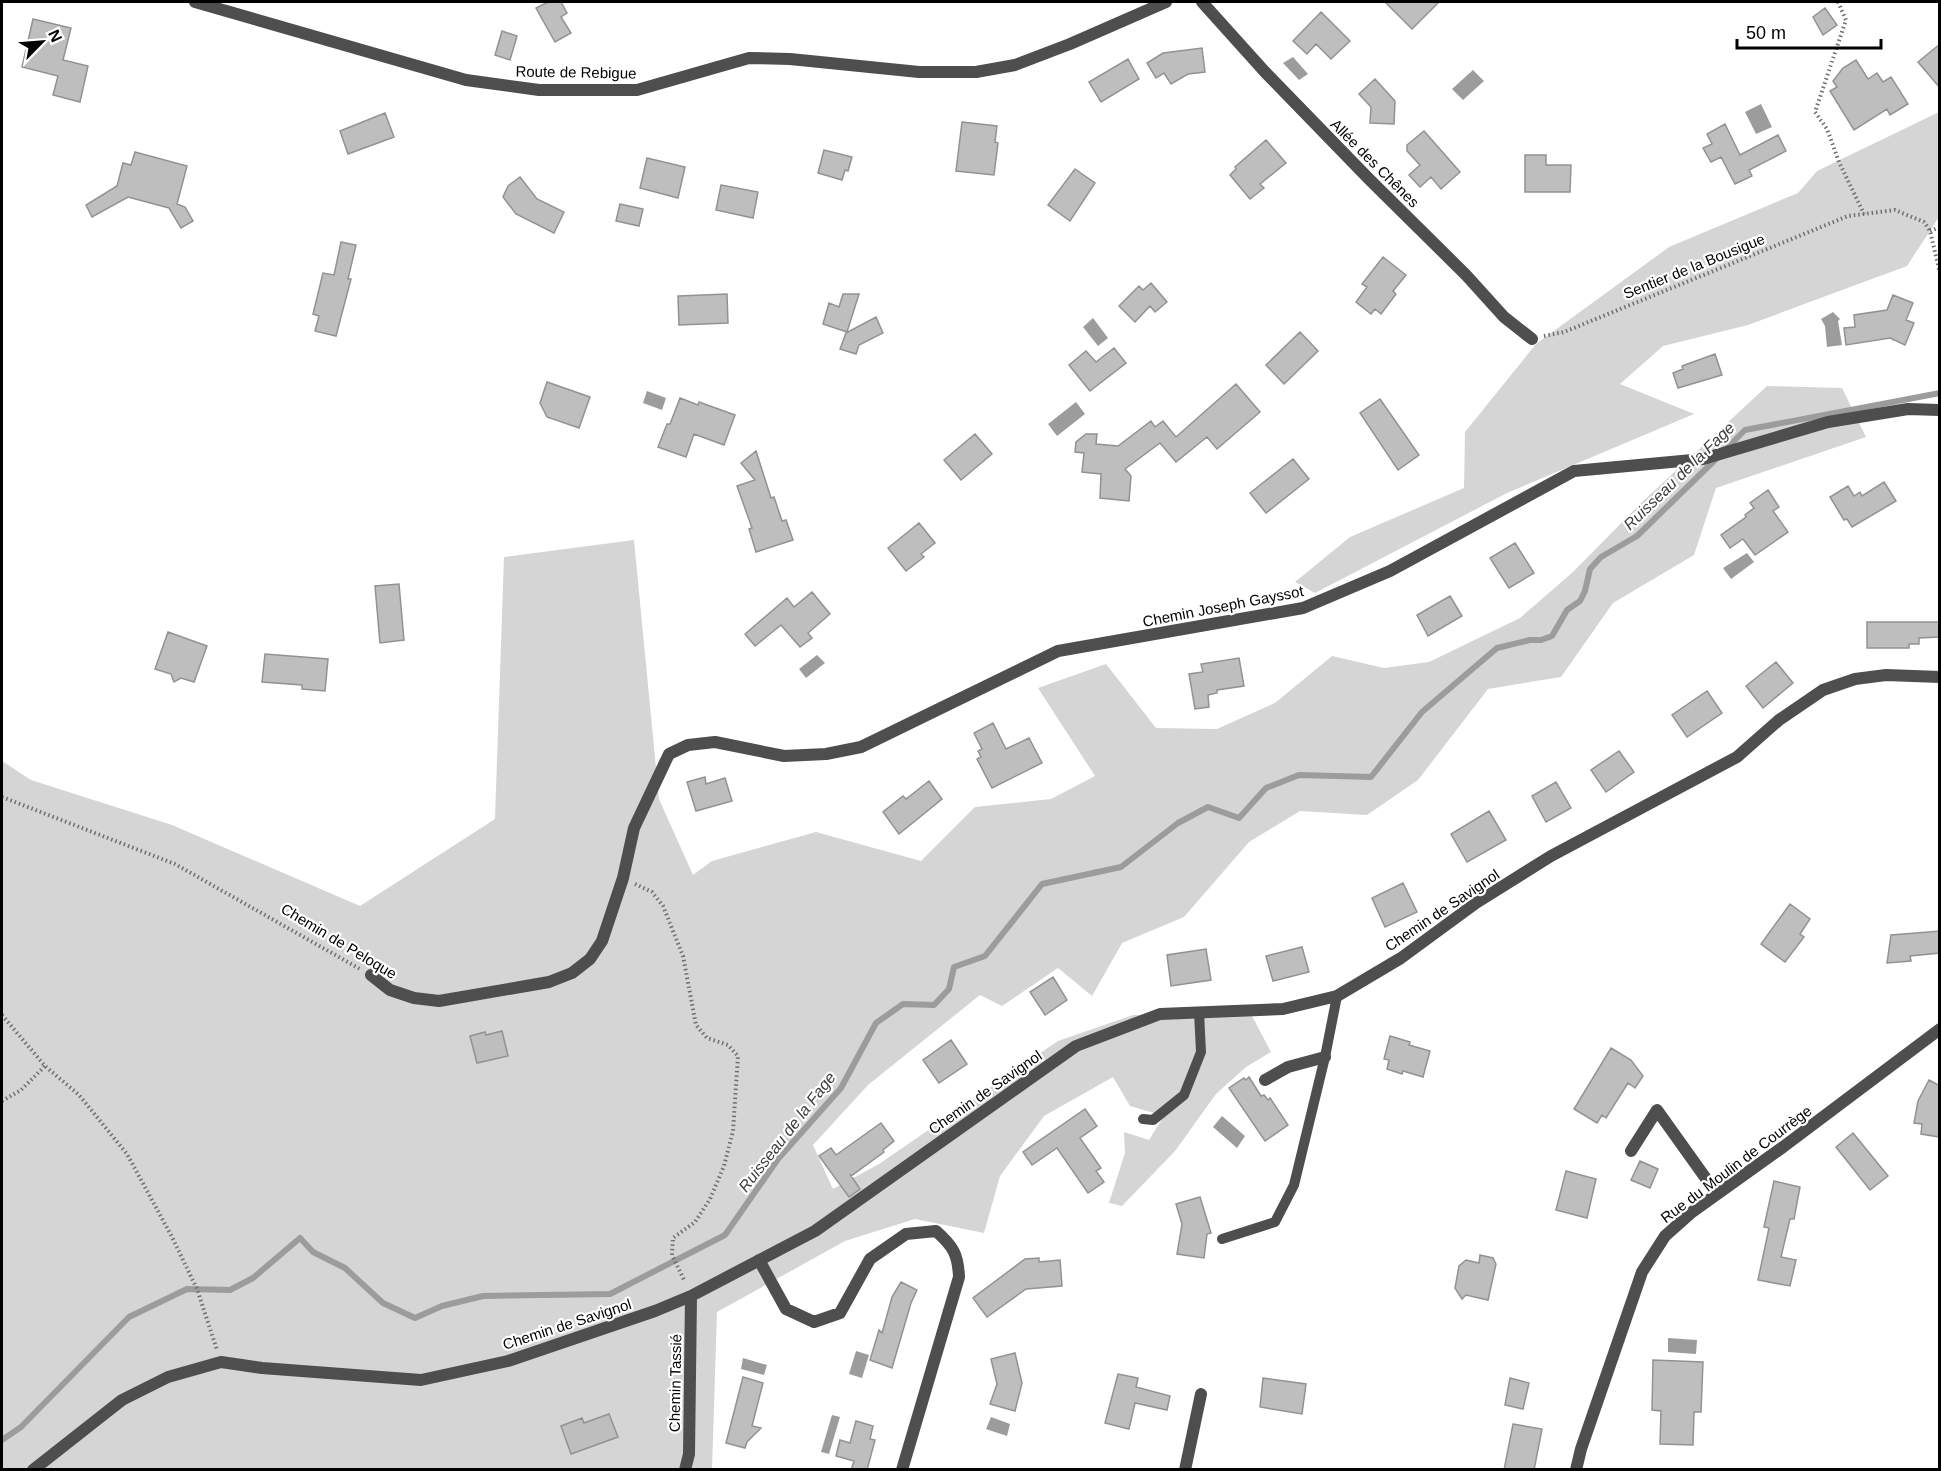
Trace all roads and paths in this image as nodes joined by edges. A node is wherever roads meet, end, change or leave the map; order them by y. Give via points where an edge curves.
1 (195, 2) edge
2 (1166, 2) edge
3 (1202, 2) edge
4 (1838, 2) edge
5 (1865, 214) junction
6 (1940, 227) edge
7 (1930, 231) junction
8 (1940, 273) edge
9 (1532, 339) joint
10 (1940, 410) edge
11 (1940, 677) edge
12 (2, 797) edge
13 (623, 878) junction
14 (371, 975) joint
15 (1336, 996) junction
16 (1199, 1012) junction
17 (2, 1015) edge
18 (1940, 1029) edge
19 (1325, 1058) junction
20 (45, 1066) junction
21 (1264, 1080) dead end
22 (2, 1101) edge
23 (1143, 1119) dead end
24 (1631, 1151) dead end
25 (1717, 1194) junction
26 (1222, 1239) dead end
27 (759, 1260) junction
28 (680, 1268) dead end
29 (691, 1296) junction
30 (221, 1362) junction
31 (1201, 1394) dead end
32 (33, 1470) edge
33 (685, 1470) edge
34 (902, 1470) edge
35 (1185, 1470) edge
36 (1576, 1470) edge

1 - 2 street, Route de Rebigue via 466,80 539,90 637,90 748,58 919,72 976,72 1015,64 1070,44
3 - 9 street, Allée des Chênes via 1361,171 1504,317
4 - 5 path via 1846,20 1815,112 1827,129
5 - 7 path, Sentier de la Bousigue via 1895,210 1924,222
5 - 9 path, Sentier de la Bousigue via 1848,216 1564,332
6 - 7 path
7 - 8 path
10 - 13 street, Chemin Joseph Gayssot via 1908,410 1828,422 1703,459 1574,471 1390,571 1303,608 1058,651 861,747 784,756 715,742 688,745 669,754 634,828
11 - 15 street, Chemin de Savignol via 1886,675 1855,679 1823,690 1779,720 1737,757 1551,856 1476,903 1401,958
12 - 14 path, Chemin de Peloque via 175,864
13 - 14 street, Chemin de Peloque via 602,941 590,959 572,973 538,984 439,1001 390,990
13 - 28 path via 652,892 663,906 683,956 696,1025 707,1038 728,1045 738,1056 733,1131 724,1166 695,1222 673,1238 672,1255
15 - 16 street, Chemin de Savignol via 1283,1010
15 - 19 lane
16 - 23 lane via 1201,1052 1184,1095 1153,1119
16 - 27 street, Chemin de Savignol via 1160,1014 1076,1046 815,1232
17 - 20 path
18 - 25 street, Rue du Moulin de Courrège
19 - 21 street via 1288,1067
19 - 26 lane via 1294,1185 1275,1222
20 - 22 path via 21,1090
20 - 30 path via 79,1095 127,1154 198,1289
24 - 25 street via 1658,1110
25 - 36 street, Rue du Moulin de Courrège via 1665,1236 1642,1272
27 - 29 street, Chemin de Savignol
27 - 34 street via 786,1309 814,1322 840,1313 870,1259 906,1234 936,1231 951,1245 958,1260 959,1277
29 - 30 street, Chemin de Savignol via 508,1361 421,1380
29 - 33 street, Chemin Tassié via 689,1454
30 - 32 street, Chemin de Savignol via 168,1377 122,1400
31 - 35 street

